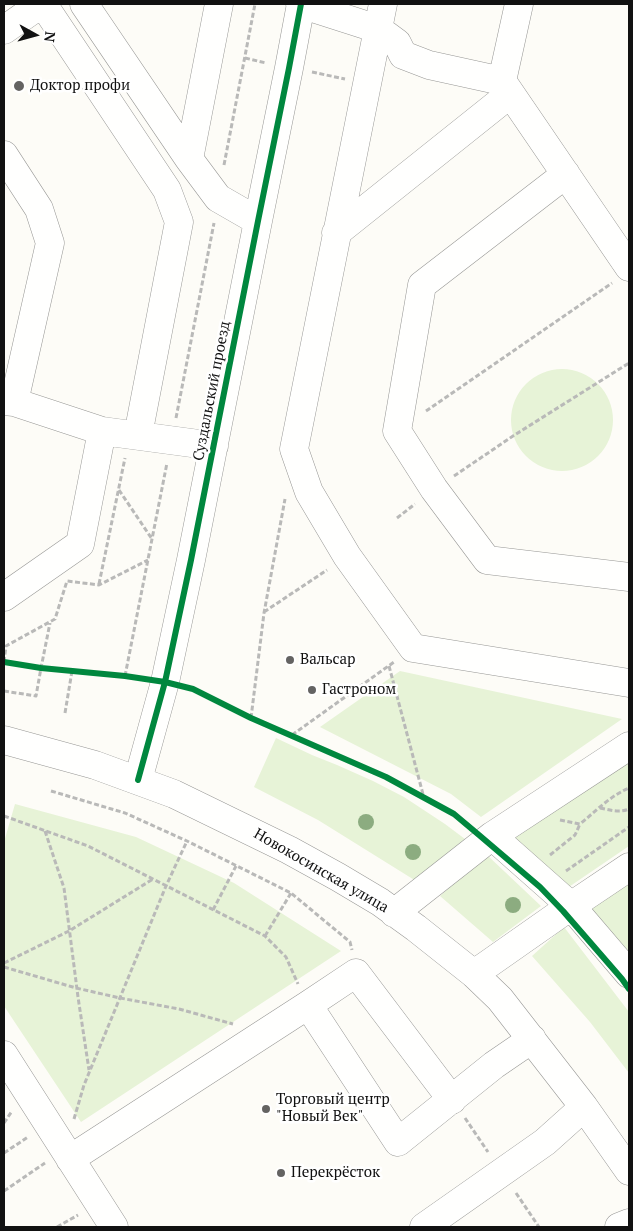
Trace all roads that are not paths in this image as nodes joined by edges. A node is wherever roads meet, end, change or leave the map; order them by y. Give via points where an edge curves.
1 (42, 4) edge
2 (84, 4) edge
3 (219, 4) edge
4 (300, 4) edge
5 (519, 4) edge
6 (380, 17) edge
7 (4, 30) edge
8 (506, 87) junction
9 (4, 157) edge
10 (189, 159) junction
11 (566, 174) junction
12 (258, 221) junction
13 (336, 233) junction
14 (621, 275) edge
15 (9, 402) edge
16 (102, 431) junction
17 (134, 435) junction
18 (214, 446) junction
19 (629, 578) edge
20 (4, 597) edge
21 (629, 684) edge
22 (4, 740) edge
23 (629, 746) edge
24 (138, 780) junction
25 (492, 836) junction
26 (629, 867) edge
27 (571, 906) junction
28 (394, 913) junction
29 (474, 974) junction
30 (629, 974) edge
31 (308, 1005) junction
32 (532, 1039) junction
33 (4, 1054) edge
34 (452, 1100) junction
35 (584, 1107) junction
36 (67, 1154) junction
37 (629, 1171) edge
38 (629, 1223) edge
39 (114, 1227) edge
40 (424, 1227) edge
41 (619, 1227) edge

1 - 7 street
1 - 17 street via 168,190 179,222
2 - 10 street
3 - 10 street
4 - 6 street
4 - 12 street, Суздальский проезд
5 - 8 street
6 - 8 street via 403,54 429,65
6 - 13 street
8 - 11 street
8 - 13 street
9 - 15 street via 39,210 50,243
10 - 12 street via 218,198
11 - 14 street
11 - 19 street via 422,285 397,431 434,489 488,560
12 - 18 street, Суздальский проезд
13 - 21 street via 294,449 309,492 346,556 413,648
15 - 16 street
16 - 17 street
16 - 20 street via 80,544
17 - 18 street
18 - 24 street, Суздальский проезд via 166,682
22 - 24 street, Новокосинская улица
23 - 25 street
24 - 28 street, Новокосинская улица via 289,850
25 - 27 street
25 - 28 street
26 - 27 street
27 - 29 street
27 - 30 street
28 - 29 street, Новокосинская улица
29 - 32 street, Новокосинская улица via 500,999
31 - 34 street via 356,973
31 - 34 street via 398,1142
31 - 36 street
32 - 34 street
32 - 35 street, Новокосинская улица
33 - 36 street
35 - 37 street, Новокосинская улица
35 - 40 street via 544,1142
36 - 39 street
38 - 41 street

